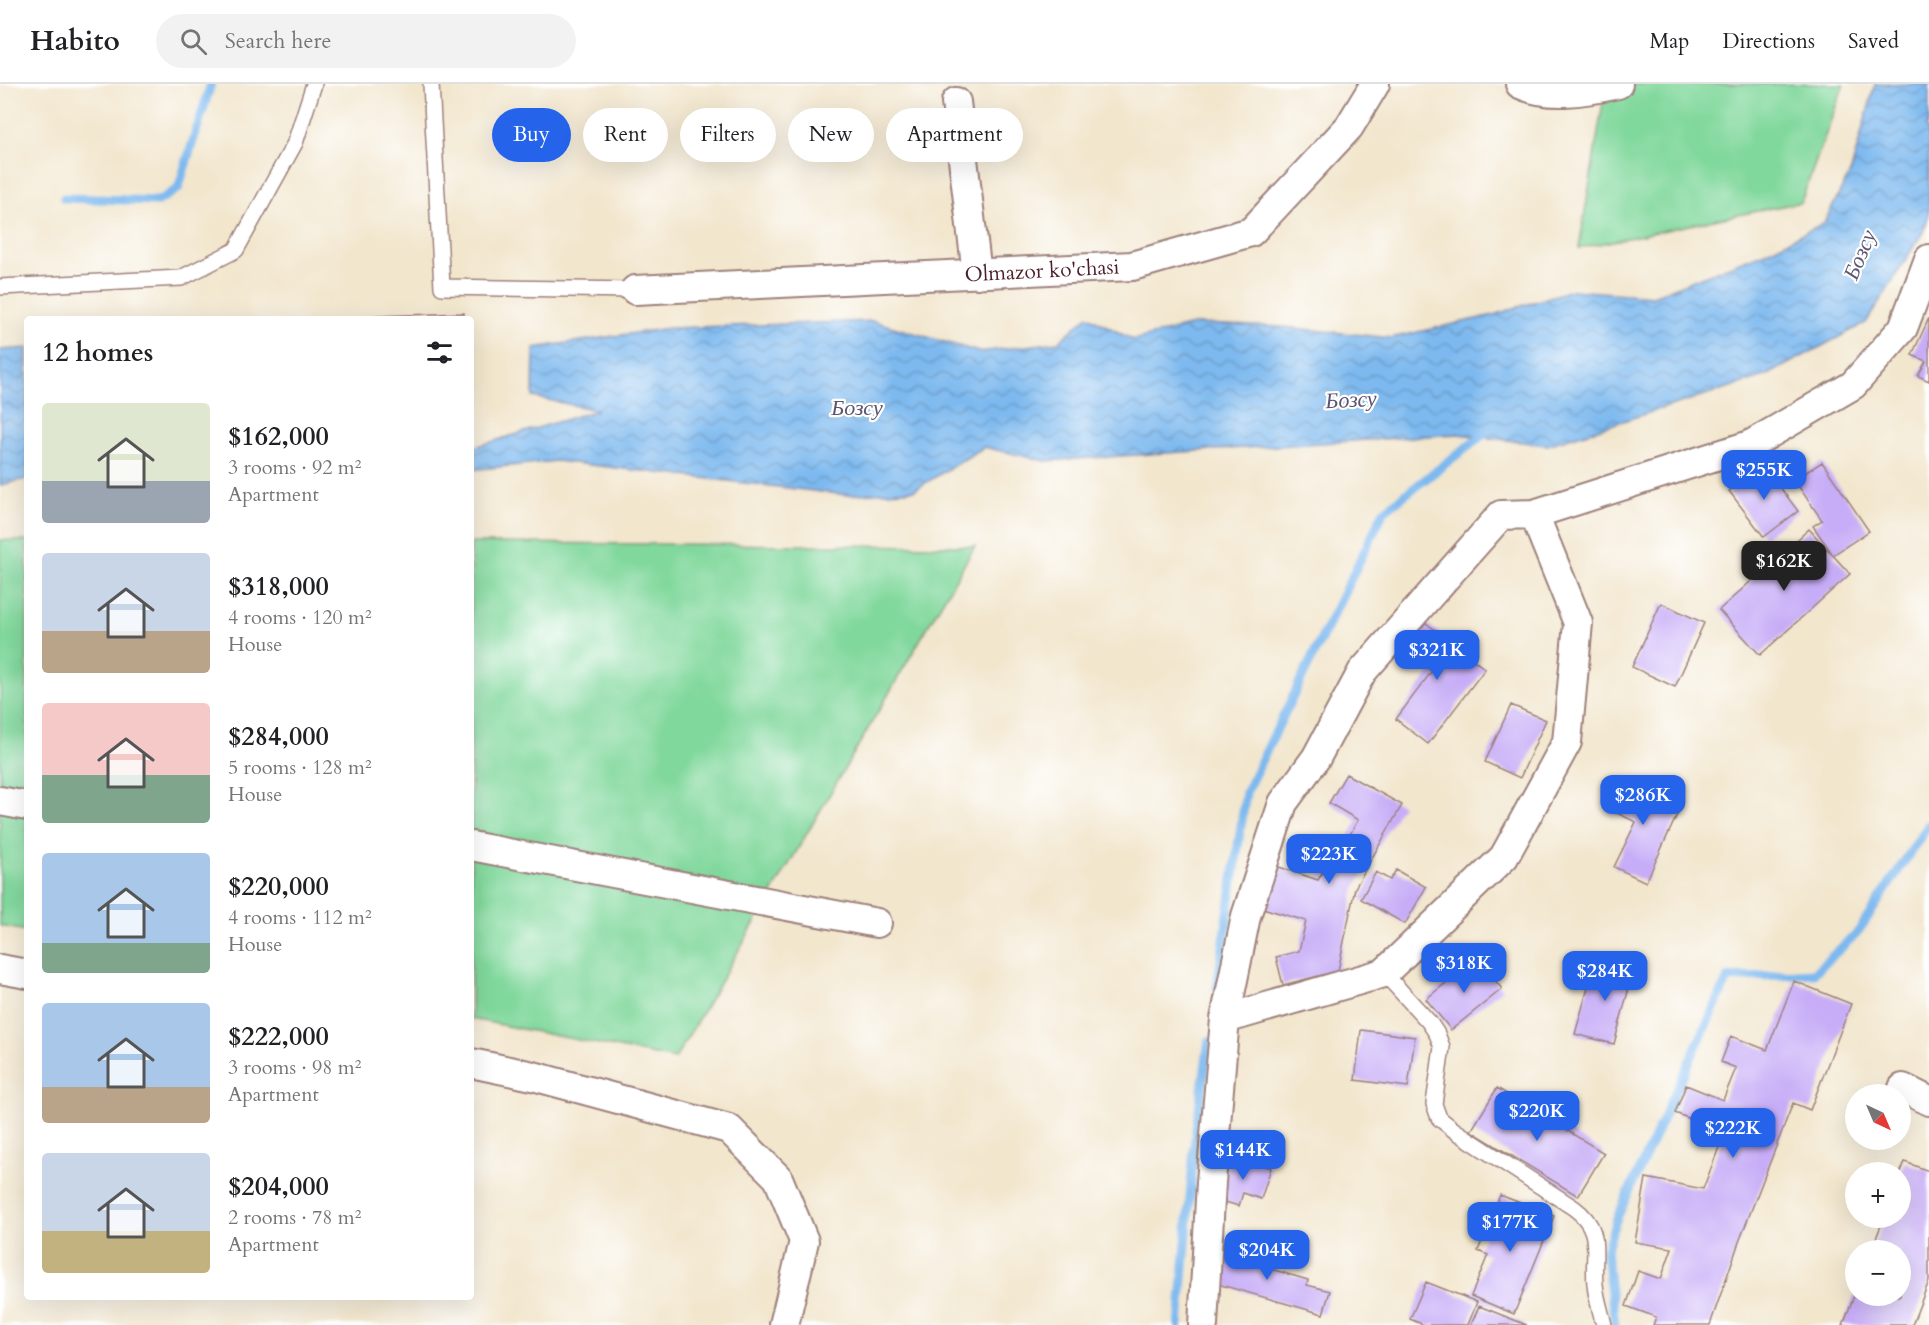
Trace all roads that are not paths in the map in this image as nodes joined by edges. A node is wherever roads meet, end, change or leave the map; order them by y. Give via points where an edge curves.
1 (314, 84) edge
2 (430, 84) edge
3 (1375, 84) edge
4 (1520, 84) edge
5 (1617, 84) edge
6 (956, 102) dead end
7 (1929, 259) edge
8 (977, 274) junction
9 (0, 287) edge
10 (635, 290) joint
11 (1534, 514) junction
12 (0, 801) edge
13 (24, 805) edge
14 (474, 847) edge
15 (878, 923) dead end
16 (0, 969) edge
17 (24, 973) edge
18 (1384, 973) junction
19 (1225, 1019) junction
20 (474, 1064) edge
21 (1911, 1092) edge
22 (1929, 1101) edge
23 (784, 1325) edge
24 (1203, 1325) edge
25 (1604, 1325) edge

1 - 9 lane via 294,143 236,250 181,278
2 - 10 lane via 442,287
3 - 8 street, Olmazor ko'chasi via 1349,127 1251,232 1132,266
4 - 5 street via 1534,91 1590,90
6 - 8 street
7 - 11 street via 1903,328 1853,385 1750,446
8 - 10 street, Olmazor ko'chasi
11 - 18 street via 1578,623 1567,742 1504,857
11 - 19 street via 1501,515 1362,672 1316,758 1282,803 1246,916
12 - 13 street
14 - 15 street
16 - 17 street
18 - 19 street
18 - 25 lane via 1429,1022 1442,1047 1434,1104 1439,1119 1585,1216 1595,1244 1595,1285
19 - 24 street
20 - 23 street via 729,1129 778,1178 804,1241
21 - 22 street

